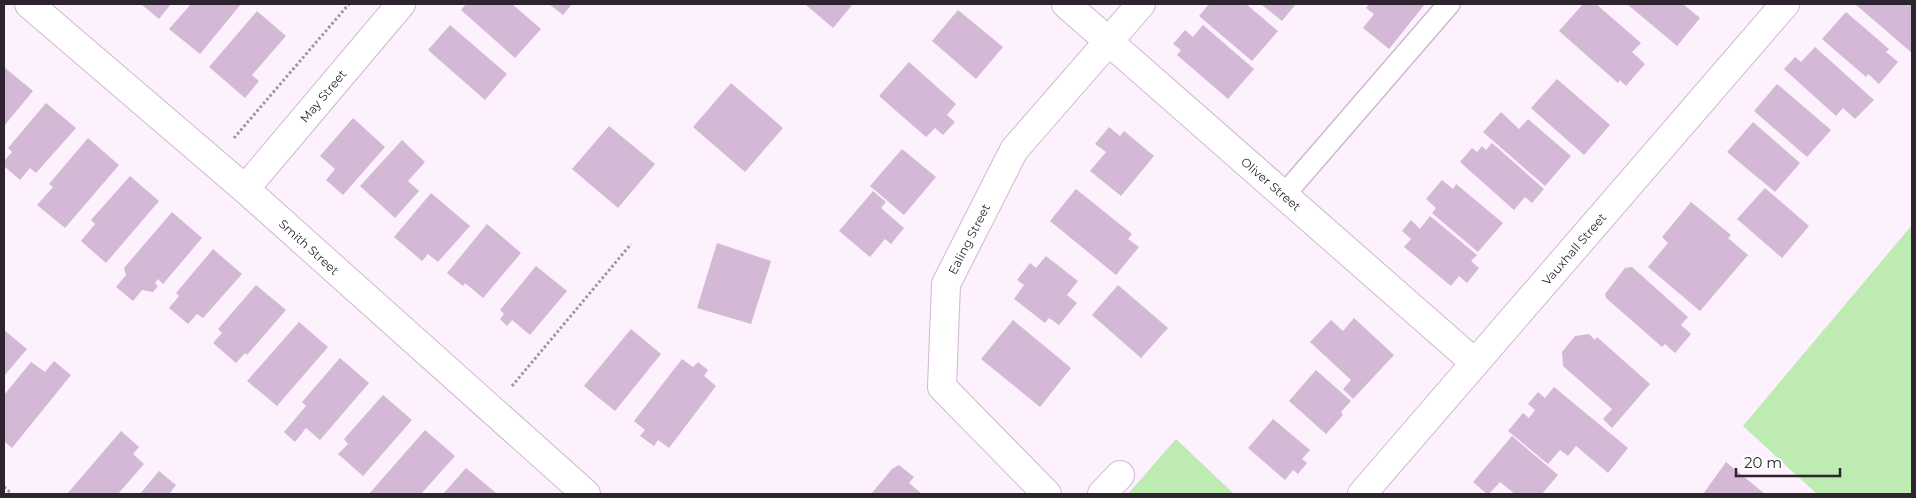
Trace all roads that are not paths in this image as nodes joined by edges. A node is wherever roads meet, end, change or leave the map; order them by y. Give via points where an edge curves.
1 (29, 4) edge
2 (402, 4) edge
3 (1066, 4) edge
4 (1142, 4) edge
5 (1448, 4) edge
6 (1785, 4) edge
7 (1110, 42) junction
8 (245, 189) junction
9 (1284, 195) junction
10 (1475, 364) junction
11 (586, 494) edge
12 (1047, 494) edge
13 (1362, 494) edge

1 - 8 street, Smith Street
2 - 8 street, May Street
3 - 7 street, Oliver Street
4 - 7 street, Ealing Street
5 - 9 lane
6 - 10 street, Vauxhall Street
7 - 9 street, Oliver Street
7 - 12 street, Ealing Street via 1014,150 946,284 942,387
8 - 11 street, Smith Street
9 - 10 street, Oliver Street
10 - 13 street, Vauxhall Street

